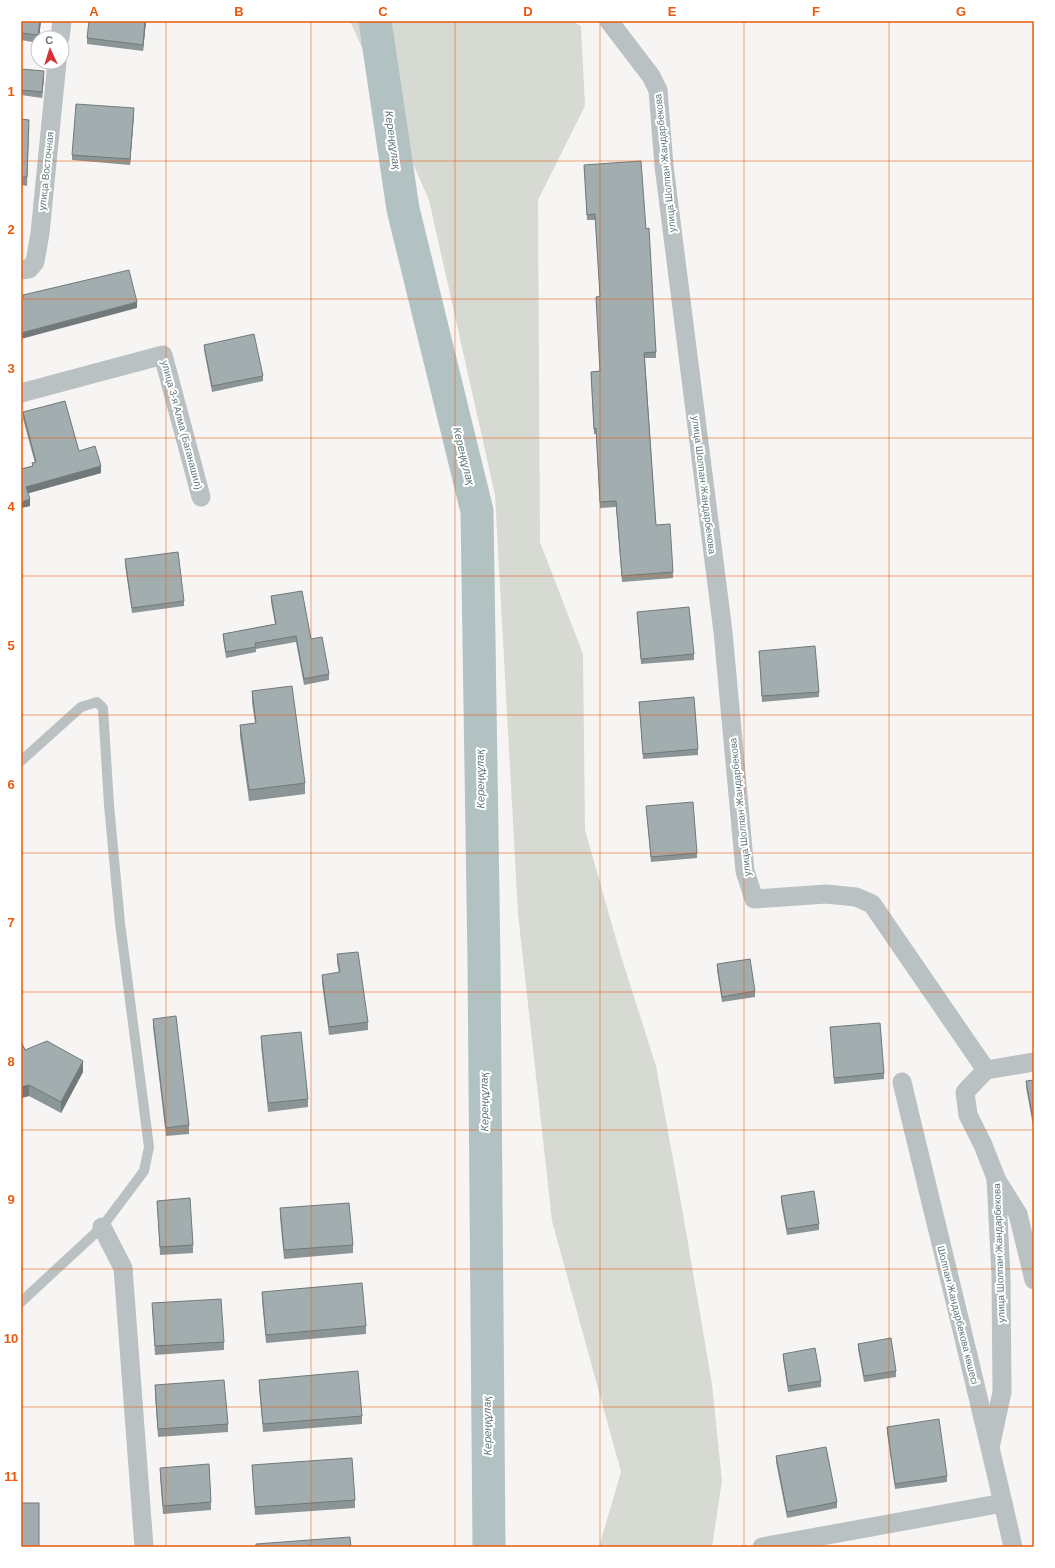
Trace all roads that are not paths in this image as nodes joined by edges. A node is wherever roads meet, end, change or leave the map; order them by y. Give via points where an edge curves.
1 (609, 21) edge
2 (56, 70) edge
3 (21, 270) edge
4 (21, 393) edge
5 (201, 497) dead end
6 (21, 761) edge
7 (1034, 1062) edge
8 (986, 1070) junction
9 (902, 1082) dead end
10 (996, 1178) junction
11 (102, 1227) junction
12 (1029, 1240) edge
13 (1034, 1280) edge
14 (21, 1302) edge
15 (990, 1446) junction
16 (1003, 1504) junction
17 (144, 1547) edge
18 (762, 1547) edge
19 (1013, 1547) edge

1 - 8 street, улица Шолпан Жандарбекова via 658,90 664,166 723,632 745,872 754,899 826,894 856,897 872,904
2 - 3 street, улица Восточная via 35,262 29,268
4 - 5 street, улица 3-я Алма (Баганашил) via 163,355
6 - 11 lane via 81,707 96,702 103,708 120,923 149,1147 144,1171
7 - 8 street
8 - 10 street, улица Шолпан Жандарбекова via 965,1092 968,1115
9 - 15 street, Шолпан Жандарбекова көшесі
10 - 12 street via 1018,1214
10 - 15 street, улица Шолпан Жандарбекова via 1001,1276 1002,1392
11 - 14 lane
11 - 17 street via 123,1268
12 - 13 street
15 - 16 street, Шолпан Жандарбекова көшесі
16 - 18 street
16 - 19 street, Шолпан Жандарбекова көшесі

